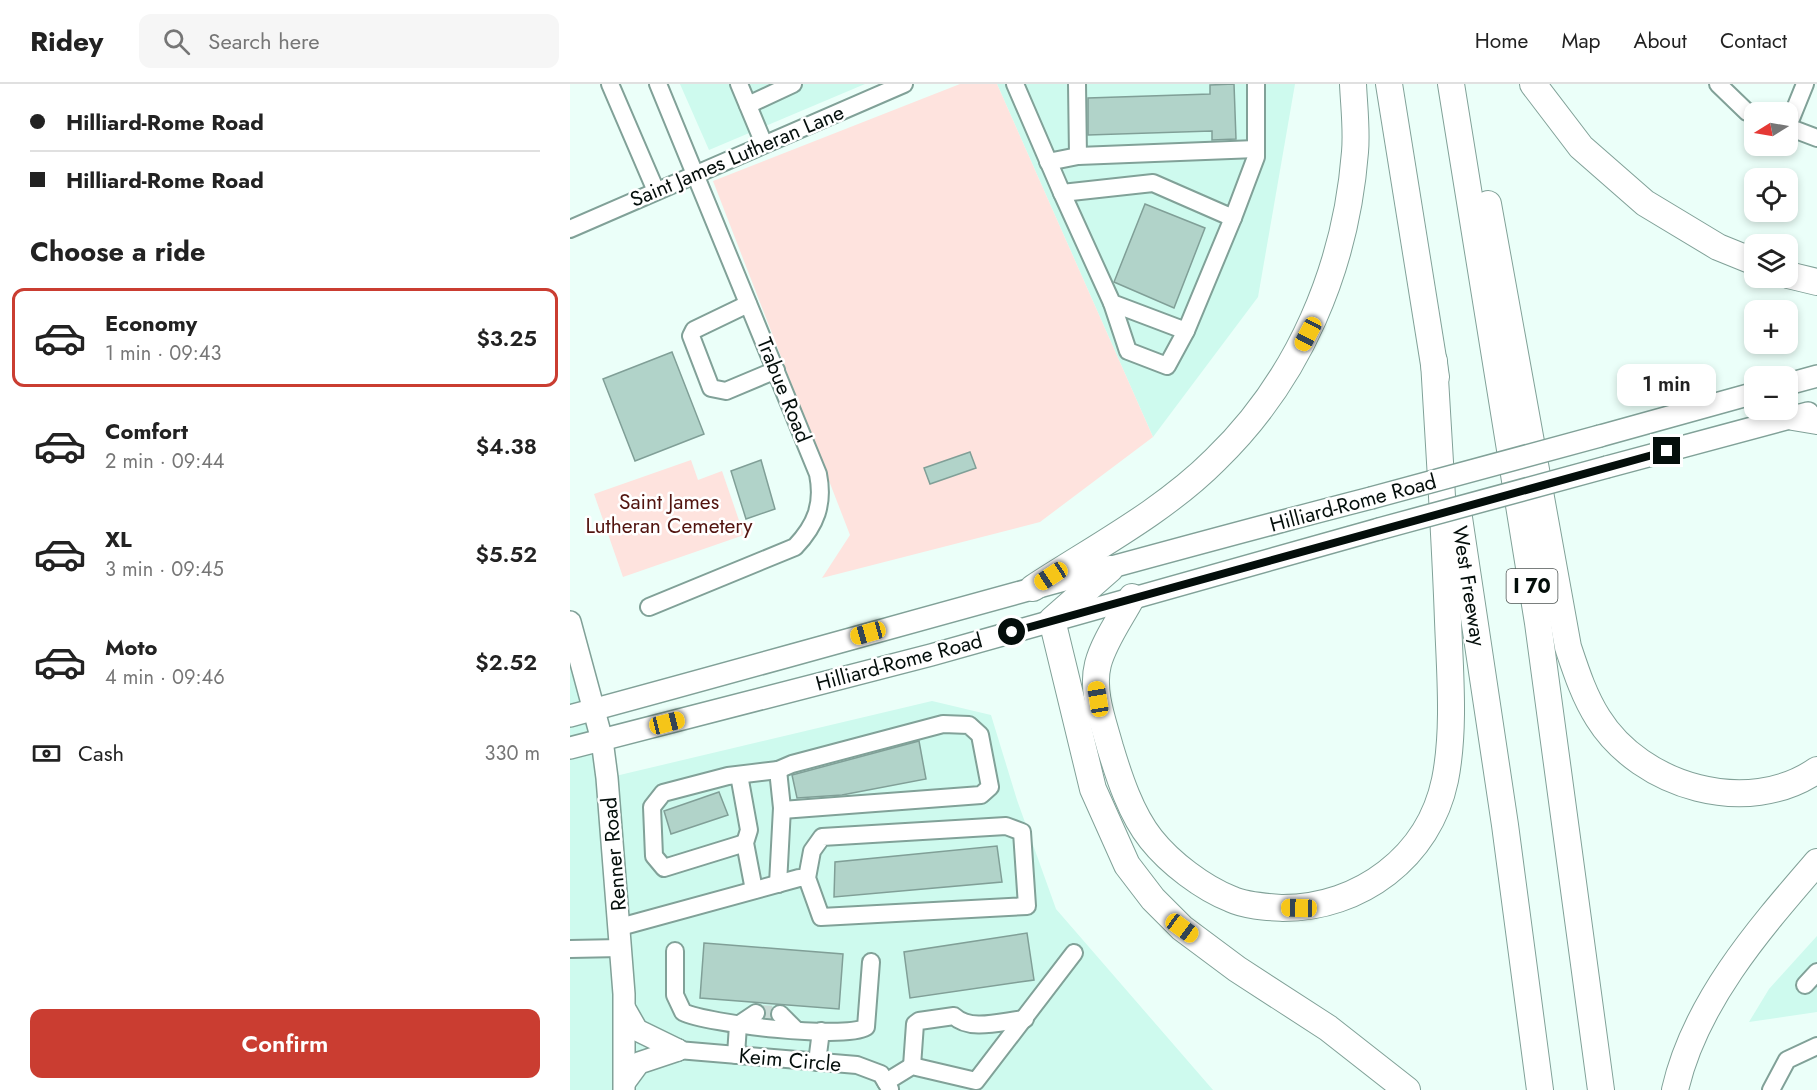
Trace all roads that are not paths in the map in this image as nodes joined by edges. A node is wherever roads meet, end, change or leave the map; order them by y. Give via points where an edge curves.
1 (610, 84) edge
2 (658, 84) edge
3 (739, 84) edge
4 (793, 84) edge
5 (904, 84) edge
6 (1015, 84) edge
7 (1077, 84) edge
8 (1256, 84) edge
9 (1353, 84) edge
10 (1389, 84) edge
11 (1451, 84) edge
12 (1467, 84) edge
13 (1533, 84) edge
14 (1718, 84) edge
15 (1805, 84) edge
16 (1798, 102) edge
17 (748, 105) junction
18 (1744, 109) edge
19 (1798, 131) edge
20 (1817, 138) edge
21 (764, 144) junction
22 (1256, 149) junction
23 (1078, 156) junction
24 (1048, 162) junction
25 (696, 173) junction
26 (656, 191) junction
27 (1062, 193) junction
28 (1233, 218) junction
29 (570, 229) edge
30 (1744, 258) edge
31 (1798, 277) edge
32 (1817, 282) edge
33 (1112, 303) junction
34 (748, 304) junction
35 (1186, 331) junction
36 (1434, 361) junction
37 (776, 370) junction
38 (1817, 376) edge
39 (1798, 381) edge
40 (1744, 396) edge
41 (1809, 416) edge
42 (1110, 569) junction
43 (1033, 588) junction
44 (1132, 597) junction
45 (649, 607) dead end
46 (1052, 620) junction
47 (570, 622) edge
48 (594, 710) junction
49 (570, 717) edge
50 (602, 740) junction
51 (570, 748) edge
52 (778, 770) junction
53 (1817, 770) edge
54 (740, 775) junction
55 (782, 810) junction
56 (745, 843) junction
57 (1817, 862) edge
58 (807, 878) junction
59 (778, 884) junction
60 (754, 890) junction
61 (620, 927) junction
62 (621, 948) junction
63 (570, 949) edge
64 (675, 951) dead end
65 (1074, 953) dead end
66 (871, 962) dead end
67 (1817, 972) edge
68 (1805, 985) dead end
69 (624, 1008) junction
70 (756, 1013) tunnel mouth
71 (780, 1014) tunnel mouth
72 (1025, 1019) junction
73 (738, 1025) junction
74 (795, 1029) junction
75 (821, 1031) junction
76 (1817, 1046) edge
77 (678, 1050) junction
78 (736, 1055) junction
79 (817, 1062) junction
80 (912, 1066) junction
81 (624, 1086) edge
82 (888, 1086) edge
83 (1407, 1090) edge
84 (1540, 1090) edge
85 (1601, 1090) edge
86 (1675, 1090) edge
87 (1771, 1090) edge

1 - 26 street
2 - 25 street, Trabue Road
3 - 17 street
4 - 17 street
5 - 21 street, Saint James Lutheran Lane
6 - 24 street
7 - 23 street
8 - 22 street
9 - 43 highway via 1355,150 1342,236 1308,334 1271,396 1215,461 1169,498
10 - 36 highway, West Freeway
11 - 85 highway, I 70 via 1538,623
12 - 53 highway via 1553,577 1568,647 1583,689 1599,720 1624,748 1673,781 1718,791 1757,792 1786,785
13 - 30 highway via 1581,147 1645,203 1718,247
14 - 18 street
15 - 16 street
17 - 21 street
19 - 20 street
21 - 25 street, Saint James Lutheran Lane
22 - 23 street
22 - 28 street
23 - 24 street
24 - 27 street
25 - 26 street, Saint James Lutheran Lane
25 - 34 street, Trabue Road
26 - 29 street, Saint James Lutheran Lane
27 - 28 street via 1153,183
27 - 33 street
28 - 35 street
31 - 32 highway
33 - 35 street
33 - 35 street via 1128,351 1167,366
34 - 37 street, Trabue Road
34 - 37 street via 694,330 691,336 711,388 726,391
36 - 44 highway via 1450,673 1445,780 1436,809 1422,834 1406,857 1385,876 1328,902 1299,908 1269,908 1232,900 1213,889 1178,865 1151,839 1115,763 1096,686 1098,663
36 - 84 highway, West Freeway via 1491,732
37 - 45 street, Trabue Road via 818,474 819,511 809,532 795,547
38 - 39 main road
40 - 42 main road, Hilliard-Rome Road, bridge
41 - 44 main road, Hilliard-Rome Road, bridge
42 - 43 main road, Hilliard-Rome Road
42 - 46 highway
43 - 48 main road, Hilliard-Rome Road
44 - 46 main road, Hilliard-Rome Road
46 - 50 main road, Hilliard-Rome Road
46 - 83 highway via 1092,789 1127,865 1182,928 1328,1028
47 - 48 main road, Renner Road
48 - 49 main road, Hilliard-Rome Road
48 - 50 main road, Renner Road
50 - 51 main road, Hilliard-Rome Road
50 - 61 main road, Renner Road
52 - 54 street
52 - 55 street
52 - 55 street via 943,724 969,724 980,735 990,788 981,795
54 - 56 street via 749,830
54 - 56 street via 663,793 652,807 654,856 664,868
55 - 59 street
56 - 60 street
57 - 86 highway via 1737,957 1706,1014
58 - 58 street via 821,917 1027,906 1022,832 1006,826 822,837 812,851
58 - 59 street
59 - 60 street
60 - 61 street
61 - 62 main road, Renner Road
62 - 63 street
62 - 69 main road, Renner Road
64 - 73 street via 675,995 683,1012 694,1018
65 - 72 street
66 - 75 street via 866,1028 852,1032
67 - 68 street
69 - 77 main road via 637,1030
69 - 81 main road, Renner Road
70 - 73 street
71 - 74 street
72 - 80 street via 976,1082
72 - 80 street via 972,1026 962,1024 954,1016 919,1021 915,1024
73 - 74 street
73 - 78 street
74 - 75 street
75 - 79 street
76 - 87 street via 1787,1060
77 - 78 street, Keim Circle
77 - 81 main road via 639,1063
78 - 79 street, Keim Circle
79 - 82 street, Keim Circle via 857,1065 881,1074
80 - 82 street

